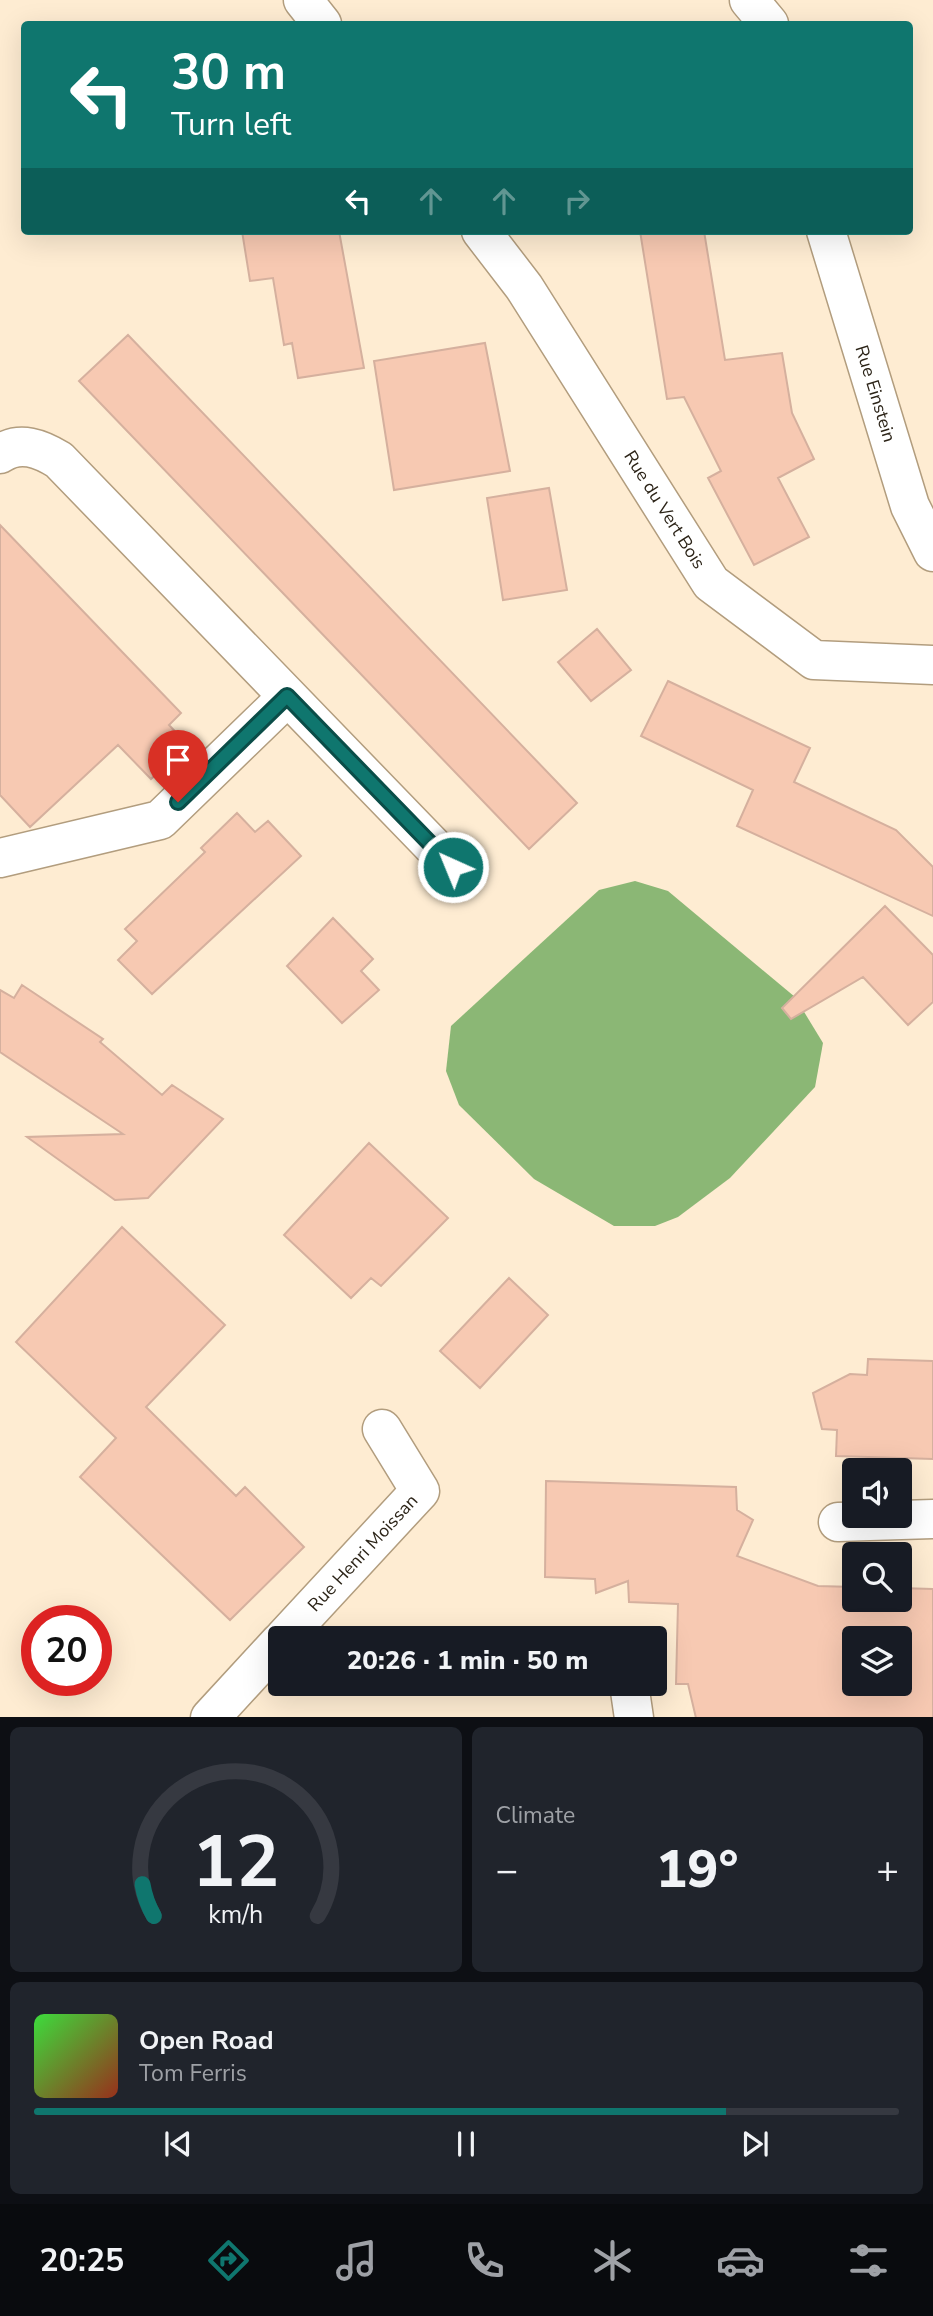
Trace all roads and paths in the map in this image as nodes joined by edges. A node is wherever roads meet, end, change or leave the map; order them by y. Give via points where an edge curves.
1 (303, 0) edge
2 (749, 0) edge
3 (320, 21) edge
4 (766, 21) edge
5 (484, 235) edge
6 (827, 235) edge
7 (0, 454) edge
8 (933, 552) edge
9 (933, 664) edge
10 (287, 696) junction
11 (0, 858) edge
12 (453, 867) dead end
13 (382, 1429) dead end
14 (933, 1520) edge
15 (838, 1522) dead end
16 (295, 1626) edge
17 (268, 1655) edge
18 (631, 1696) edge
19 (210, 1717) edge
20 (635, 1717) edge

1 - 3 street
2 - 4 street
5 - 9 street, Rue du Vert Bois via 524,287 711,583 814,660
6 - 8 street, Rue Einstein via 910,506
7 - 10 street via 36,446 59,460
10 - 11 street via 160,820
10 - 12 street
13 - 16 street, Rue Henri Moissan via 420,1491
14 - 15 street
17 - 19 street
18 - 20 street

